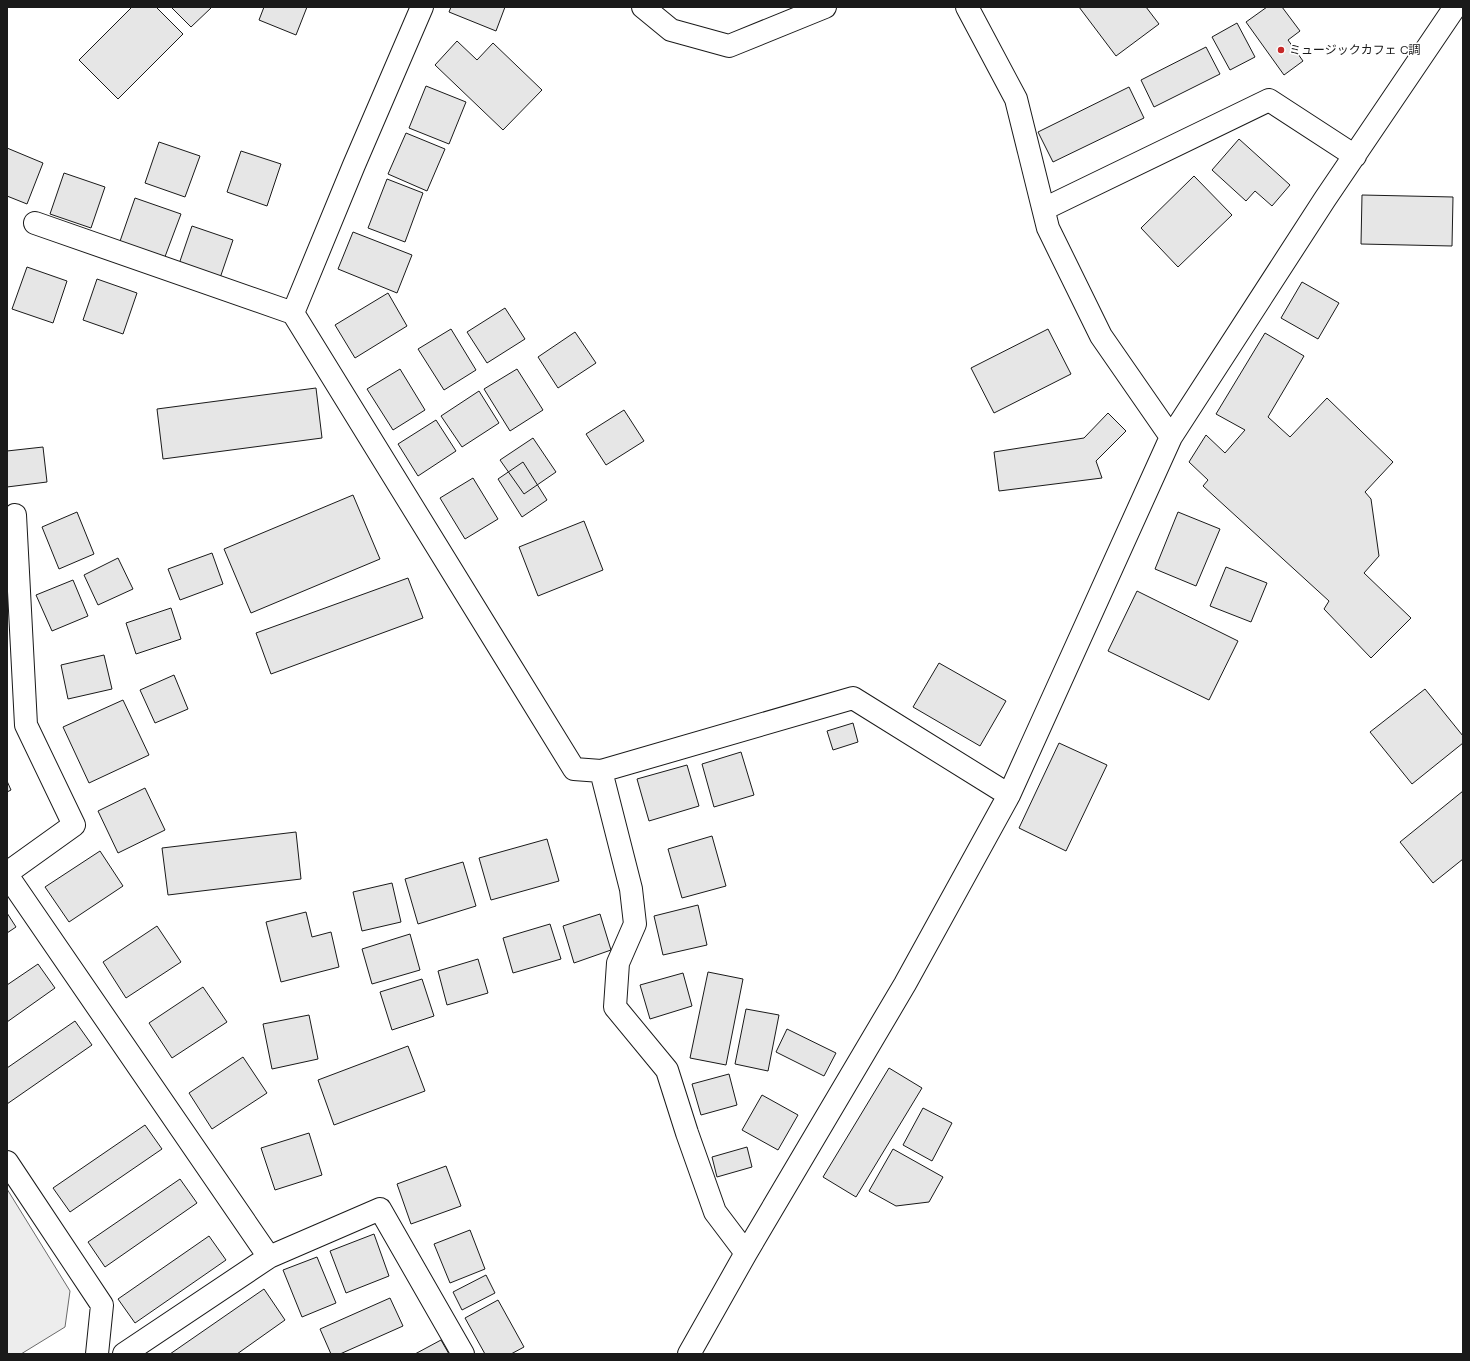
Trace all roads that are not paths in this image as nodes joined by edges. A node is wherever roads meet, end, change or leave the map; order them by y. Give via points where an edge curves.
1 (422, 7) edge
2 (643, 7) edge
3 (825, 7) edge
4 (967, 7) edge
5 (1455, 7) edge
6 (1355, 156) junction
7 (1044, 209) junction
8 (36, 223) dead end
9 (293, 313) junction
10 (1171, 437) junction
11 (15, 515) dead end
12 (601, 771) junction
13 (1009, 795) junction
14 (7, 874) edge
15 (7, 1162) edge
16 (746, 1253) junction
17 (269, 1257) junction
18 (97, 1354) edge
19 (124, 1354) edge
20 (463, 1354) edge
21 (689, 1354) edge

1 - 9 street
2 - 3 street via 671,30 729,46
4 - 7 street via 1016,99
5 - 6 street
6 - 7 street via 1269,100
6 - 10 street
7 - 10 street via 1048,228 1101,336
8 - 9 street
9 - 12 street via 574,769
10 - 13 street
11 - 14 street via 26,726 74,825
12 - 13 street via 853,698
12 - 16 street via 631,889 636,924 618,963 615,1007 667,1070 716,1212
13 - 16 street via 904,984
14 - 17 street
15 - 18 street via 102,1305
16 - 21 street
17 - 19 street
17 - 20 street via 380,1209

